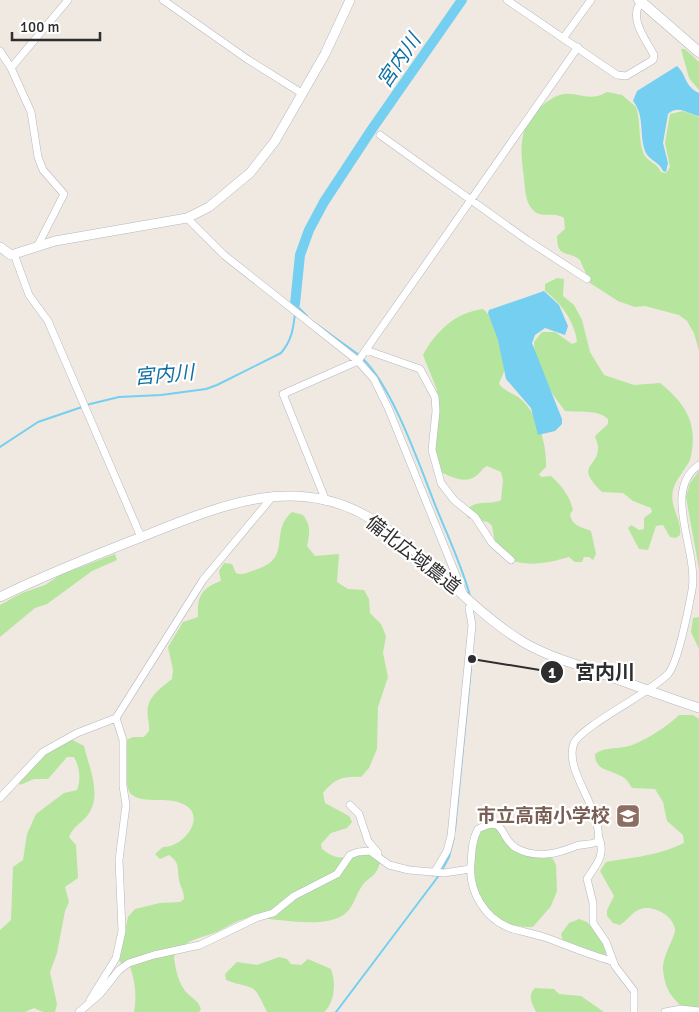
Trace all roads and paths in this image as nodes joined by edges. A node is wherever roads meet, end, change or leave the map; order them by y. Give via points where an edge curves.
1 (68, 0) edge
2 (164, 0) edge
3 (350, 0) edge
4 (508, 0) edge
5 (591, 0) edge
6 (640, 1) edge
7 (564, 38) junction
8 (578, 46) junction
9 (0, 51) edge
10 (699, 52) edge
11 (11, 68) junction
12 (303, 94) junction
13 (380, 135) dead end
14 (470, 200) junction
15 (187, 218) junction
16 (0, 247) edge
17 (37, 247) junction
18 (14, 254) junction
19 (587, 279) dead end
20 (366, 350) junction
21 (358, 361) junction
22 (699, 465) edge
23 (273, 496) junction
24 (326, 501) junction
25 (141, 537) junction
26 (511, 560) dead end
27 (0, 597) edge
28 (470, 604) junction
29 (647, 690) junction
30 (699, 708) edge
31 (116, 718) junction
32 (0, 798) edge
33 (350, 806) dead end
34 (599, 838) junction
35 (380, 858) junction
36 (470, 869) junction
37 (437, 873) junction
38 (612, 961) junction
39 (86, 1006) junction
40 (699, 1011) edge
41 (79, 1012) edge
42 (634, 1012) edge
43 (665, 1012) edge

1 - 11 street
2 - 12 street via 246,59
3 - 12 street
4 - 7 street
5 - 7 street
6 - 8 street via 637,22 654,55 650,63 626,76 617,74
6 - 10 main road
7 - 8 street
8 - 14 street
9 - 11 street
11 - 17 street via 31,112 43,170 64,194
12 - 15 street via 275,141 250,173 209,207
13 - 14 street
14 - 19 street
14 - 20 street
15 - 17 street
15 - 21 street via 224,255
16 - 18 street
17 - 18 street
18 - 25 street via 29,295 48,321
20 - 21 street
20 - 26 street via 420,368 435,397 432,450 441,483 454,500 475,517 492,543
21 - 24 street via 283,394
21 - 28 street via 374,379 389,410
22 - 29 street via 685,482 681,493 693,568 692,590 676,660 669,673
23 - 24 street, 備北広域農道
23 - 25 street, 備北広域農道 via 232,503
23 - 31 street via 203,580
24 - 28 street, 備北広域農道 via 367,517 391,533
25 - 27 street, 備北広域農道 via 67,565
28 - 29 street, 備北広域農道 via 538,650
28 - 37 street via 472,625 452,836
29 - 30 street, 備北広域農道
29 - 34 street via 586,730 574,744 572,763 587,795
31 - 32 street via 71,736 43,752
31 - 39 street via 123,740 126,805 119,860 122,931 116,958
33 - 35 street via 359,814 368,841
34 - 36 street via 595,843 583,843 552,854 538,854 516,848 499,826 486,825 474,836
34 - 38 street via 601,856 587,882 594,923 610,950
35 - 37 street via 398,868
35 - 39 street via 367,850 350,855 337,874 294,896 273,913 200,945 129,964 119,970
36 - 37 street
36 - 38 street via 482,907 500,922
38 - 42 street via 634,991
39 - 41 street
40 - 43 street via 681,1009

